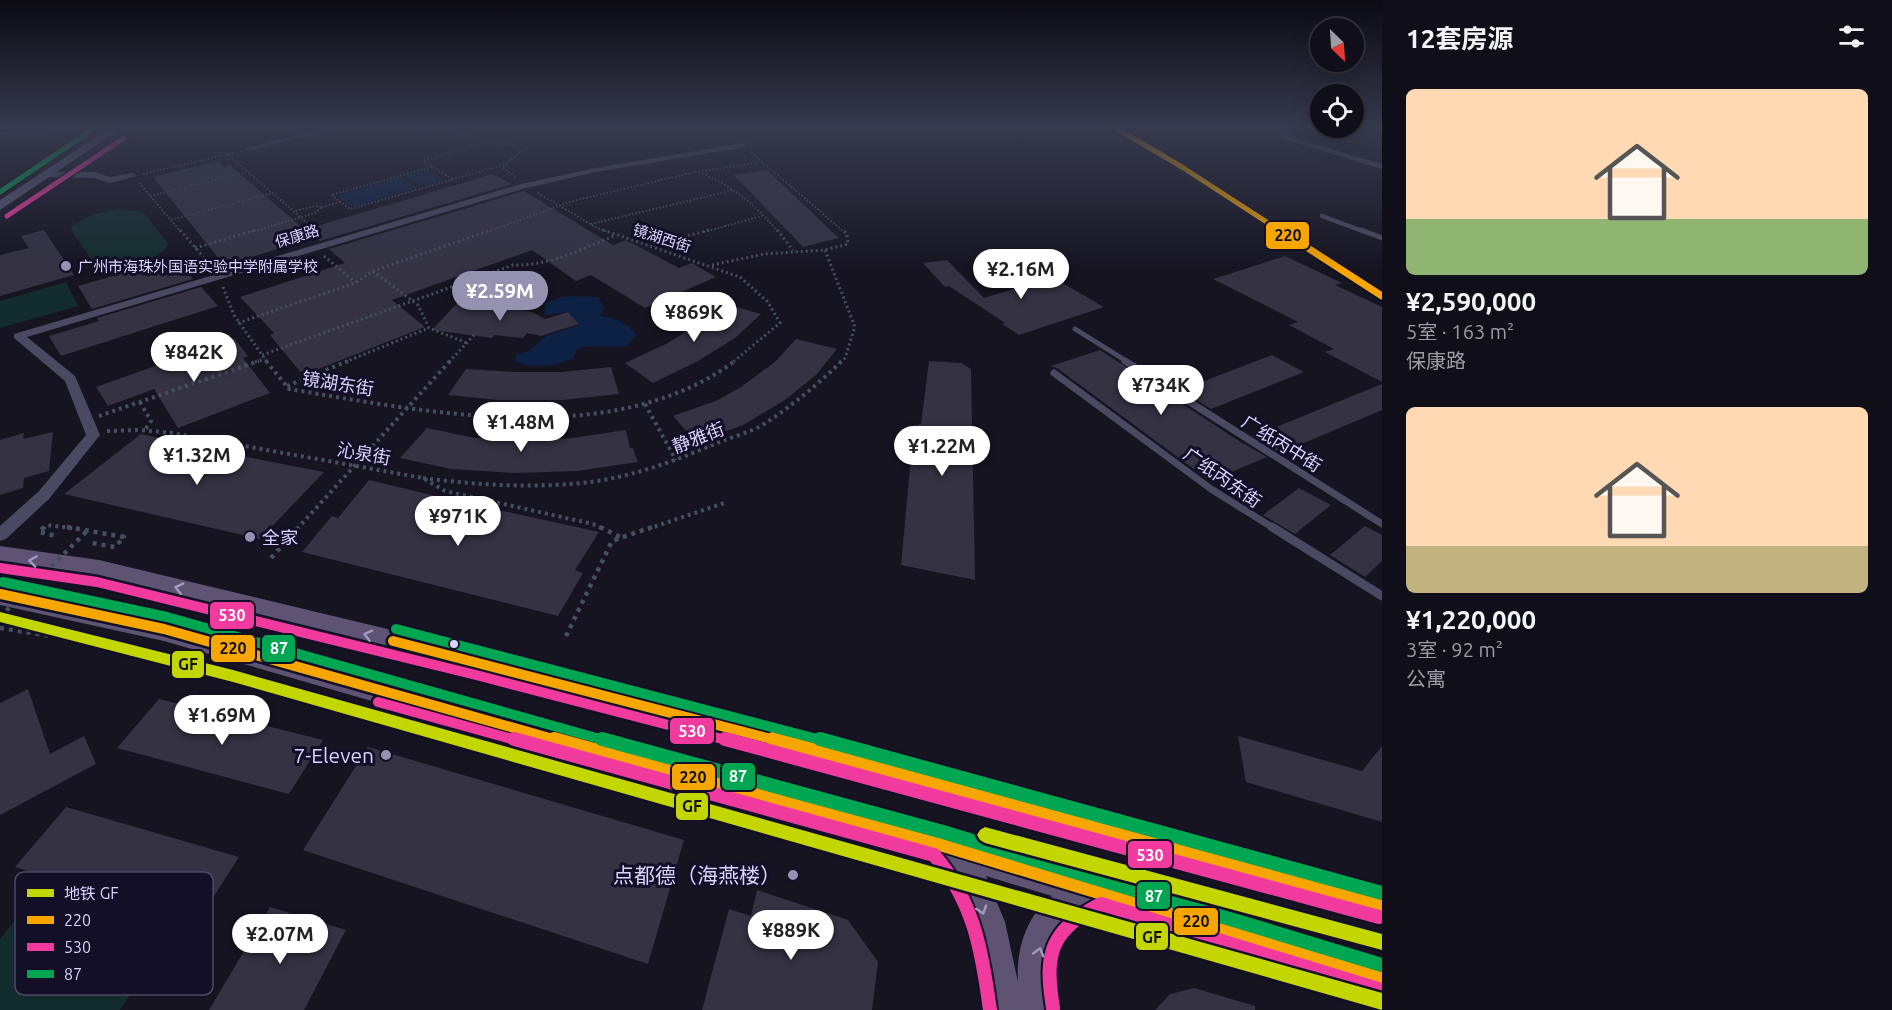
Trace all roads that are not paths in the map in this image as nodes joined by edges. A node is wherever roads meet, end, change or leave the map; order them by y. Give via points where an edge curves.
1 (46, 175) edge
2 (95, 175) edge
3 (579, 175) edge
4 (1195, 175) edge
5 (133, 176) road end
6 (0, 206) edge
7 (1322, 216) dead end
8 (1382, 238) edge
9 (1382, 296) edge
10 (1075, 329) dead end
11 (1054, 373) dead end
12 (1382, 524) edge
13 (0, 535) edge
14 (0, 556) edge
15 (0, 594) edge
16 (1382, 596) edge
17 (940, 844) junction
18 (1100, 891) junction
19 (1382, 905) edge
20 (1382, 978) edge
21 (1002, 1010) edge
22 (1041, 1010) edge

1 - 6 street
2 - 5 street via 110,180
3 - 13 street, 保康路 via 524,186 18,336 71,379 93,435 44,495
4 - 9 street
7 - 8 lane
10 - 12 lane, 广纸丙中街
11 - 16 lane, 广纸丙东街 via 1211,489
19 -> 14 main road via 446,654 99,570
15 - 17 main road via 164,629
17 - 18 main road
17 -> 21 main road via 960,864 979,899
18 - 20 main road
22 -> 18 main road via 1037,959 1045,934 1056,916

